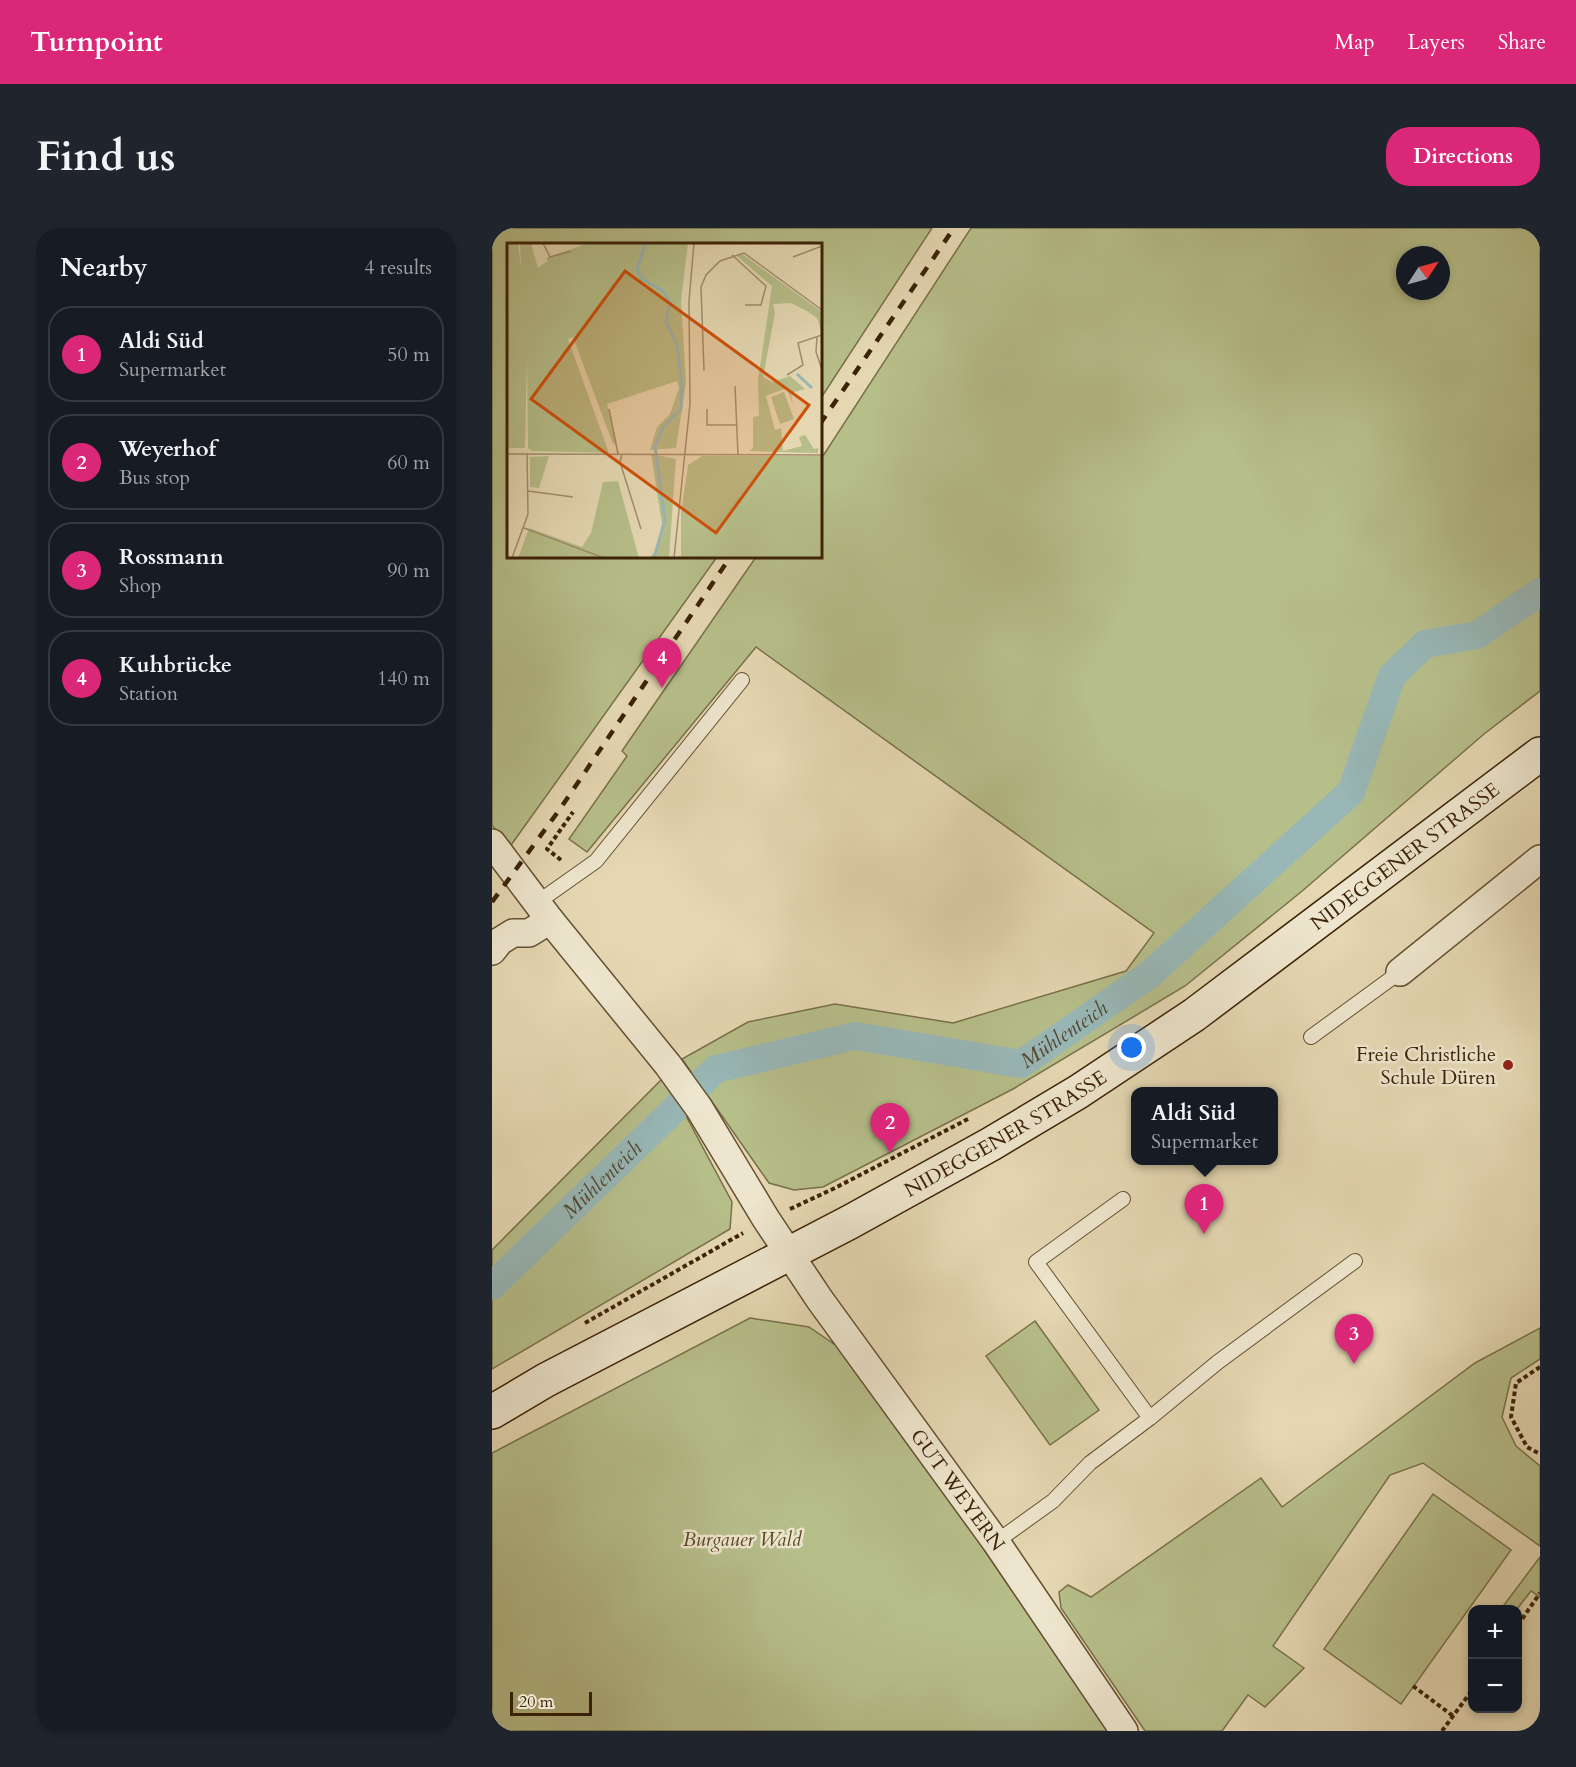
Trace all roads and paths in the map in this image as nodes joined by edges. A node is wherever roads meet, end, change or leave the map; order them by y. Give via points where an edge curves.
1 (742, 680) dead end
2 (1540, 754) edge
3 (573, 812) dead end
4 (492, 843) edge
5 (1540, 859) edge
6 (548, 904) junction
7 (492, 951) edge
8 (1400, 972) joint
9 (1311, 1037) dead end
10 (969, 1119) dead end
11 (1123, 1199) dead end
12 (766, 1219) junction
13 (789, 1253) junction
14 (1354, 1261) dead end
15 (576, 1328) dead end
16 (1540, 1367) edge
17 (492, 1412) edge
18 (1150, 1418) junction
19 (1540, 1454) edge
20 (996, 1542) junction
21 (1540, 1593) edge
22 (1522, 1619) edge
23 (1413, 1686) dead end
24 (1468, 1696) edge
25 (1453, 1716) junction
26 (1124, 1731) edge
27 (1442, 1731) edge

1 - 6 lane via 596,861
2 - 13 main road, NIDEGGENER STRASSE via 1184,1021 1078,1092 991,1144
3 - 6 path via 547,849 561,860 548,877
4 - 6 street, GUT WEYERN
5 - 8 street
6 - 7 street via 529,933 513,933
6 - 12 street, GUT WEYERN via 699,1108
8 - 9 lane
10 - 12 path
11 - 18 lane via 1036,1262
12 - 13 street, GUT WEYERN
12 - 15 path
13 - 17 main road, NIDEGGENER STRASSE
13 - 20 street, GUT WEYERN
14 - 18 lane
16 - 19 path via 1516,1383 1511,1417 1527,1447
18 - 20 lane via 1090,1463 1053,1501
20 - 26 street, GUT WEYERN
21 - 22 path
23 - 25 path
24 - 25 path
25 - 27 path

